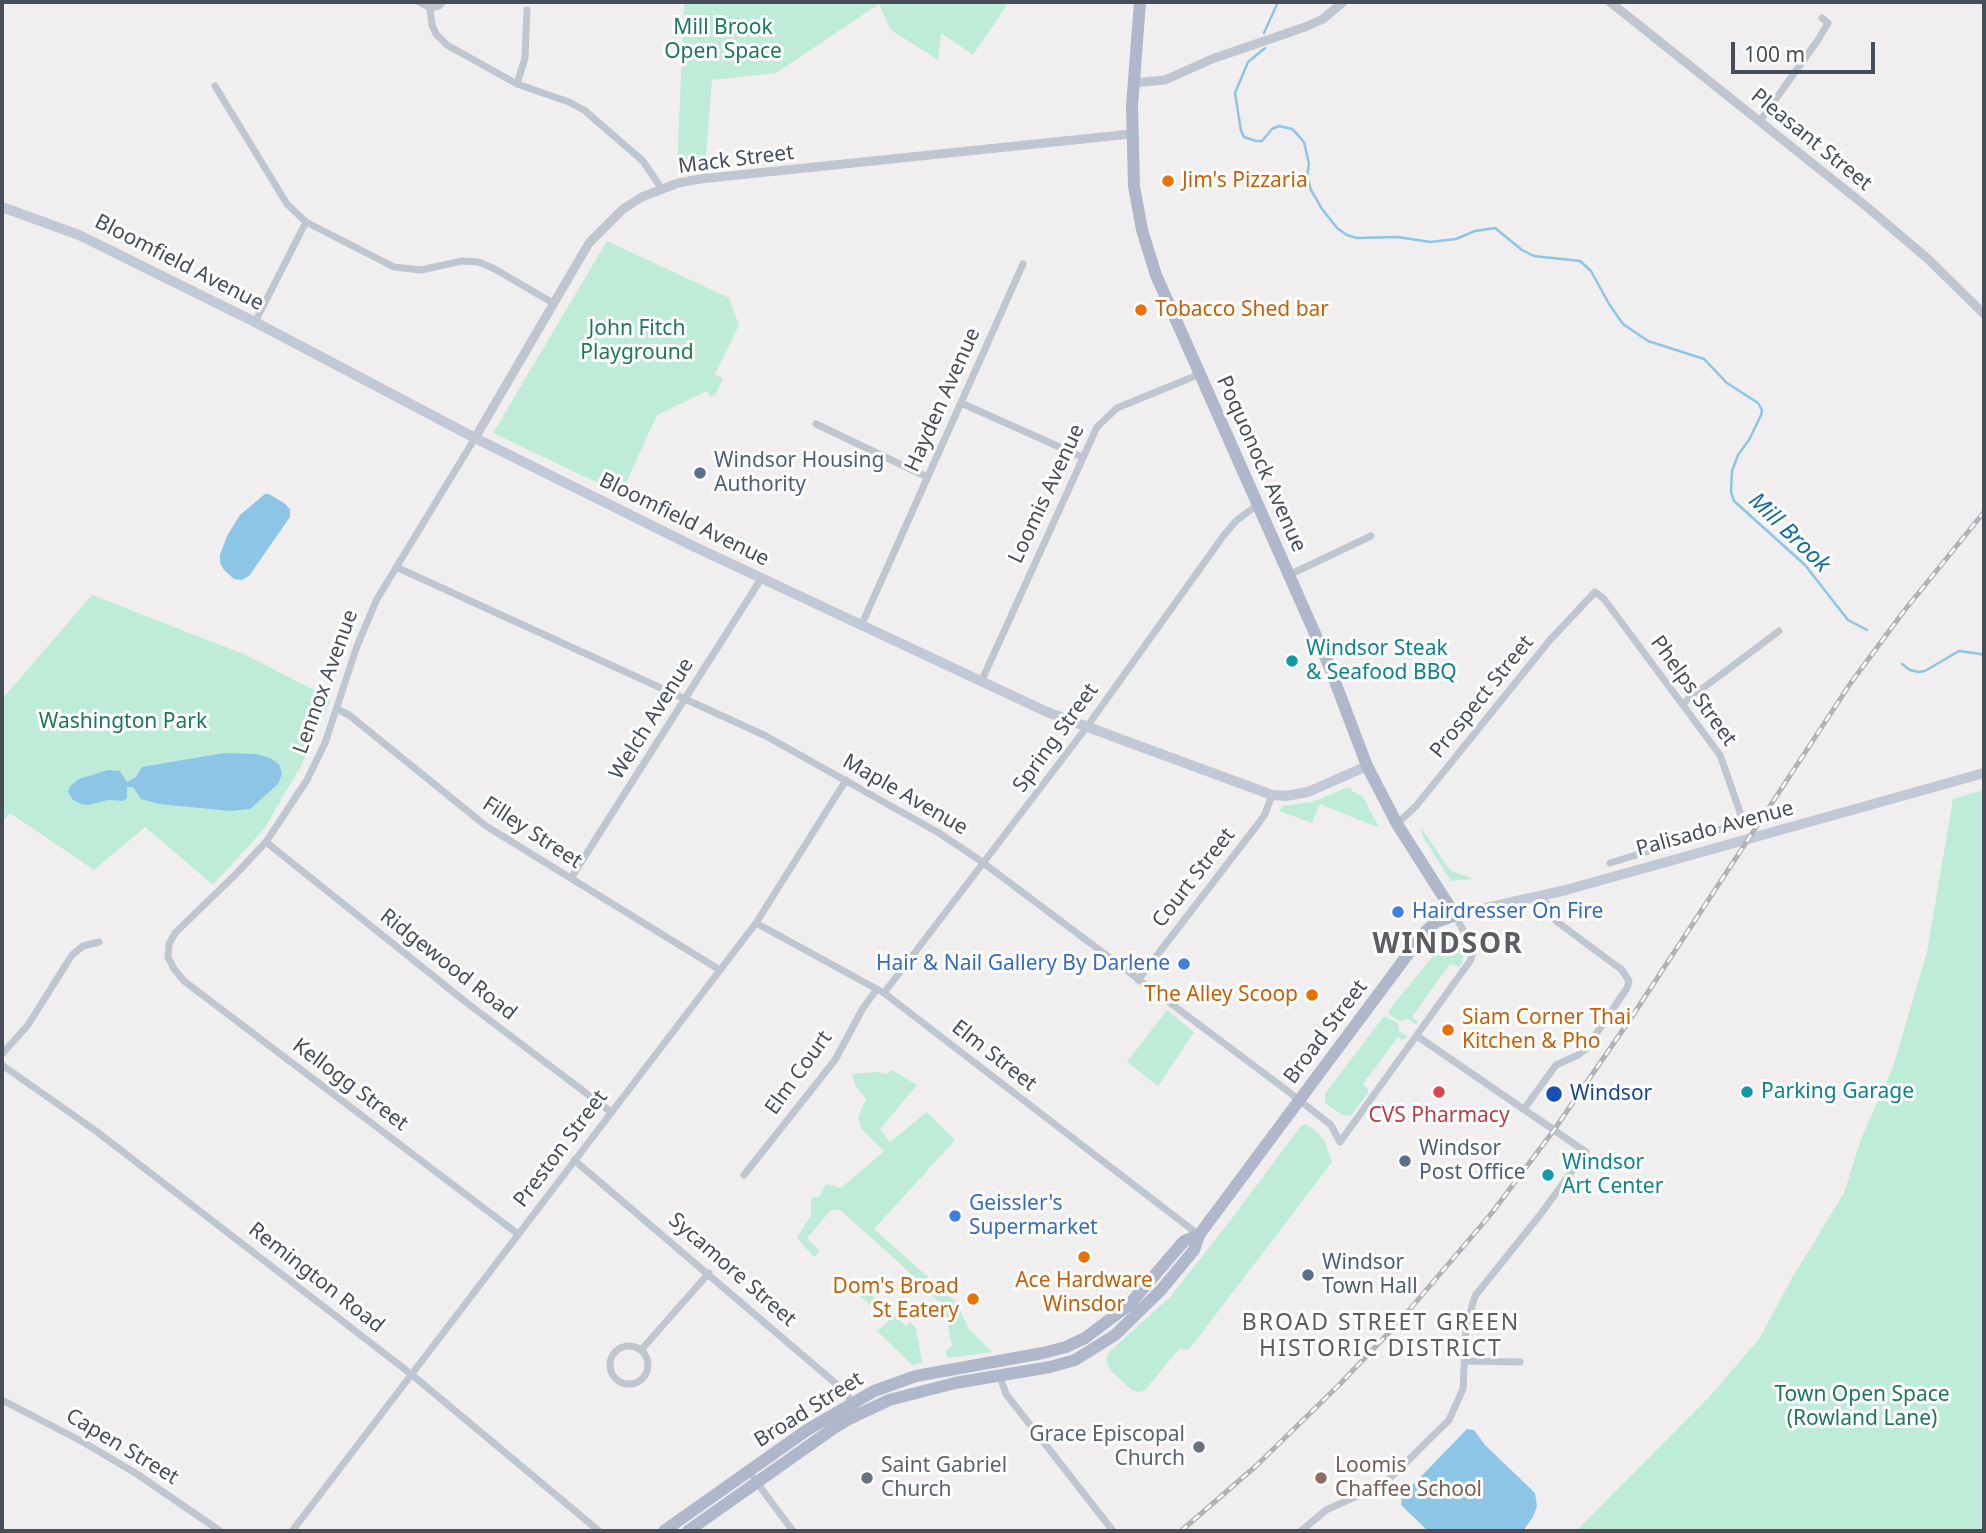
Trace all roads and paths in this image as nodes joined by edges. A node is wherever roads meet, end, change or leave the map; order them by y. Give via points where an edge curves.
1 (419, 2) edge
2 (443, 2) edge
3 (1140, 2) edge
4 (1343, 2) edge
5 (1610, 2) edge
6 (430, 8) junction
7 (527, 10) dead end
8 (1822, 18) dead end
9 (1133, 83) junction
10 (517, 84) junction
11 (215, 86) dead end
12 (1760, 121) junction
13 (1131, 134) junction
14 (661, 188) junction
15 (2, 207) edge
16 (306, 222) junction
17 (1023, 264) dead end
18 (553, 303) junction
19 (1984, 314) edge
20 (255, 322) junction
21 (1200, 374) junction
22 (961, 403) junction
23 (816, 424) dead end
24 (475, 438) junction
25 (1082, 457) junction
26 (927, 477) junction
27 (1257, 505) junction
28 (1371, 536) dead end
29 (396, 566) junction
30 (1289, 575) junction
31 (761, 579) junction
32 (1595, 592) joint
33 (860, 626) junction
34 (1779, 631) dead end
35 (981, 682) junction
36 (685, 699) junction
37 (1682, 704) junction
38 (337, 709) junction
39 (1086, 728) junction
40 (1367, 766) junction
41 (1984, 773) edge
42 (846, 780) junction
43 (1272, 794) junction
44 (1397, 824) junction
45 (266, 842) junction
46 (984, 863) junction
47 (1610, 863) dead end
48 (571, 878) junction
49 (1542, 897) junction
50 (1455, 915) junction
51 (756, 923) junction
52 (99, 942) dead end
53 (168, 957) joint
54 (720, 970) junction
55 (1138, 980) junction
56 (880, 991) junction
57 (1417, 1036) junction
58 (2, 1054) edge
59 (2, 1065) edge
60 (1298, 1100) junction
61 (1524, 1109) junction
62 (611, 1112) junction
63 (574, 1160) junction
64 (744, 1175) dead end
65 (518, 1234) junction
66 (1199, 1235) junction
67 (709, 1273) junction
68 (1124, 1318) junction
69 (1085, 1338) junction
70 (641, 1350) junction
71 (1093, 1350) junction
72 (1000, 1360) junction
73 (1466, 1361) junction
74 (1520, 1362) dead end
75 (411, 1374) junction
76 (999, 1375) junction
77 (2, 1400) edge
78 (853, 1401) junction
79 (860, 1413) junction
80 (753, 1477) junction
81 (220, 1531) edge
82 (292, 1531) edge
83 (599, 1531) edge
84 (664, 1531) edge
85 (688, 1531) edge
86 (793, 1531) edge
87 (1113, 1531) edge
88 (1301, 1531) edge

1 - 6 street
2 - 6 street
3 - 9 main road, Poquonock Avenue
4 - 9 street via 1305,27 1212,58 1165,80
5 - 12 street, Pleasant Street
6 - 10 street via 436,34 447,45
7 - 10 street via 526,58
8 - 12 street via 1828,23 1818,40
9 - 13 main road, Poquonock Avenue
10 - 14 street via 584,110 643,161
11 - 16 street via 287,204
12 - 19 street, Pleasant Street via 1928,259
13 - 14 street, Mack Street via 700,179
13 - 21 main road, Poquonock Avenue via 1142,230 1156,275
14 - 18 street, Mack Street via 604,225
15 - 20 main road, Bloomfield Avenue via 79,234
16 - 18 street via 394,267 421,270 478,262
16 - 20 street
17 - 22 street, Hayden Avenue
18 - 24 street, Mack Street
20 - 24 main road, Bloomfield Avenue
21 - 25 street, Loomis Avenue via 1118,408 1097,427
21 - 27 main road, Poquonock Avenue
22 - 25 street
22 - 26 street, Hayden Avenue
23 - 26 street
24 - 29 street, Lennox Avenue
24 - 31 main road, Bloomfield Avenue
25 - 35 street, Loomis Avenue
26 - 33 street, Hayden Avenue
27 - 30 main road, Poquonock Avenue
27 - 39 street, Spring Street via 1224,535
28 - 30 street
29 - 36 street, Maple Avenue
29 - 38 street, Lennox Avenue via 366,622
30 - 40 main road, Poquonock Avenue
31 - 33 main road, Bloomfield Avenue
31 - 36 street, Welch Avenue
32 - 37 street, Phelps Street
32 - 44 street, Prospect Street
33 - 35 main road, Bloomfield Avenue
34 - 37 street
35 - 39 main road, Bloomfield Avenue
36 - 42 street, Maple Avenue
36 - 48 street, Welch Avenue
37 - 47 street, Phelps Street via 1720,755 1740,823
38 - 45 street, Lennox Avenue via 307,780
38 - 48 street, Filley Street via 486,826
39 - 43 main road, Bloomfield Avenue
39 - 46 street, Spring Street
40 - 43 main road, Bloomfield Avenue via 1308,792
40 - 44 main road, Poquonock Avenue
41 - 49 main road, Palisado Avenue
42 - 46 street, Maple Avenue
42 - 51 street, Preston Street
43 - 55 street, Court Street via 1258,824
44 - 50 main road, Poquonock Avenue
45 - 53 street, Lennox Avenue via 174,933
45 - 62 street, Ridgewood Road
46 - 55 street, Maple Avenue
46 - 56 street, Spring Street
48 - 54 street, Filley Street
49 - 50 main road, Palisado Avenue
49 - 61 street via 1556,921 1622,970 1629,981 1589,1045 1556,1065
50 - 57 street via 1470,940 1472,957
50 - 60 main road, Broad Street via 1427,930
51 - 54 street, Preston Street
51 - 56 street, Elm Street
52 - 58 street via 72,955 28,1025
53 - 65 street, Kellogg Street via 184,981
54 - 62 street, Preston Street
55 - 60 street, Maple Avenue
56 - 64 street, Elm Court via 863,1009 835,1060
56 - 66 street, Elm Street
57 - 60 street, Maple Avenue via 1340,1142 1333,1127
57 - 61 street
59 - 75 street, Remington Road via 96,1131
60 - 66 main road, Broad Street
61 - 73 street via 1586,1152 1475,1296 1467,1319
62 - 63 street, Preston Street
63 - 65 street, Preston Street
63 - 67 street, Sycamore Street
65 - 75 street, Preston Street
66 - 68 main road, Broad Street via 1184,1241
67 - 70 street
67 - 78 street, Sycamore Street
68 - 69 main road, Broad Street
68 - 71 main road, Broad Street
69 - 71 main road
69 - 72 main road, Broad Street via 1066,1347
70 - 70 street via 631,1346 615,1353 610,1363 617,1379 635,1382 645,1374 648,1362
71 - 76 main road, Broad Street via 1051,1367
72 - 76 street
72 - 78 main road, Broad Street via 916,1376
73 - 74 street
73 - 88 street via 1460,1400 1442,1429 1384,1484 1325,1510
75 - 82 street, Preston Street
75 - 83 street, Remington Road
76 - 79 main road, Broad Street via 907,1394
76 - 87 street via 1006,1394
77 - 81 street, Capen Street via 137,1474
78 - 79 street, Sycamore Street
78 - 80 main road, Broad Street via 807,1430
79 - 80 main road, Broad Street
80 - 84 main road, Broad Street
80 - 85 main road, Broad Street
80 - 86 street

